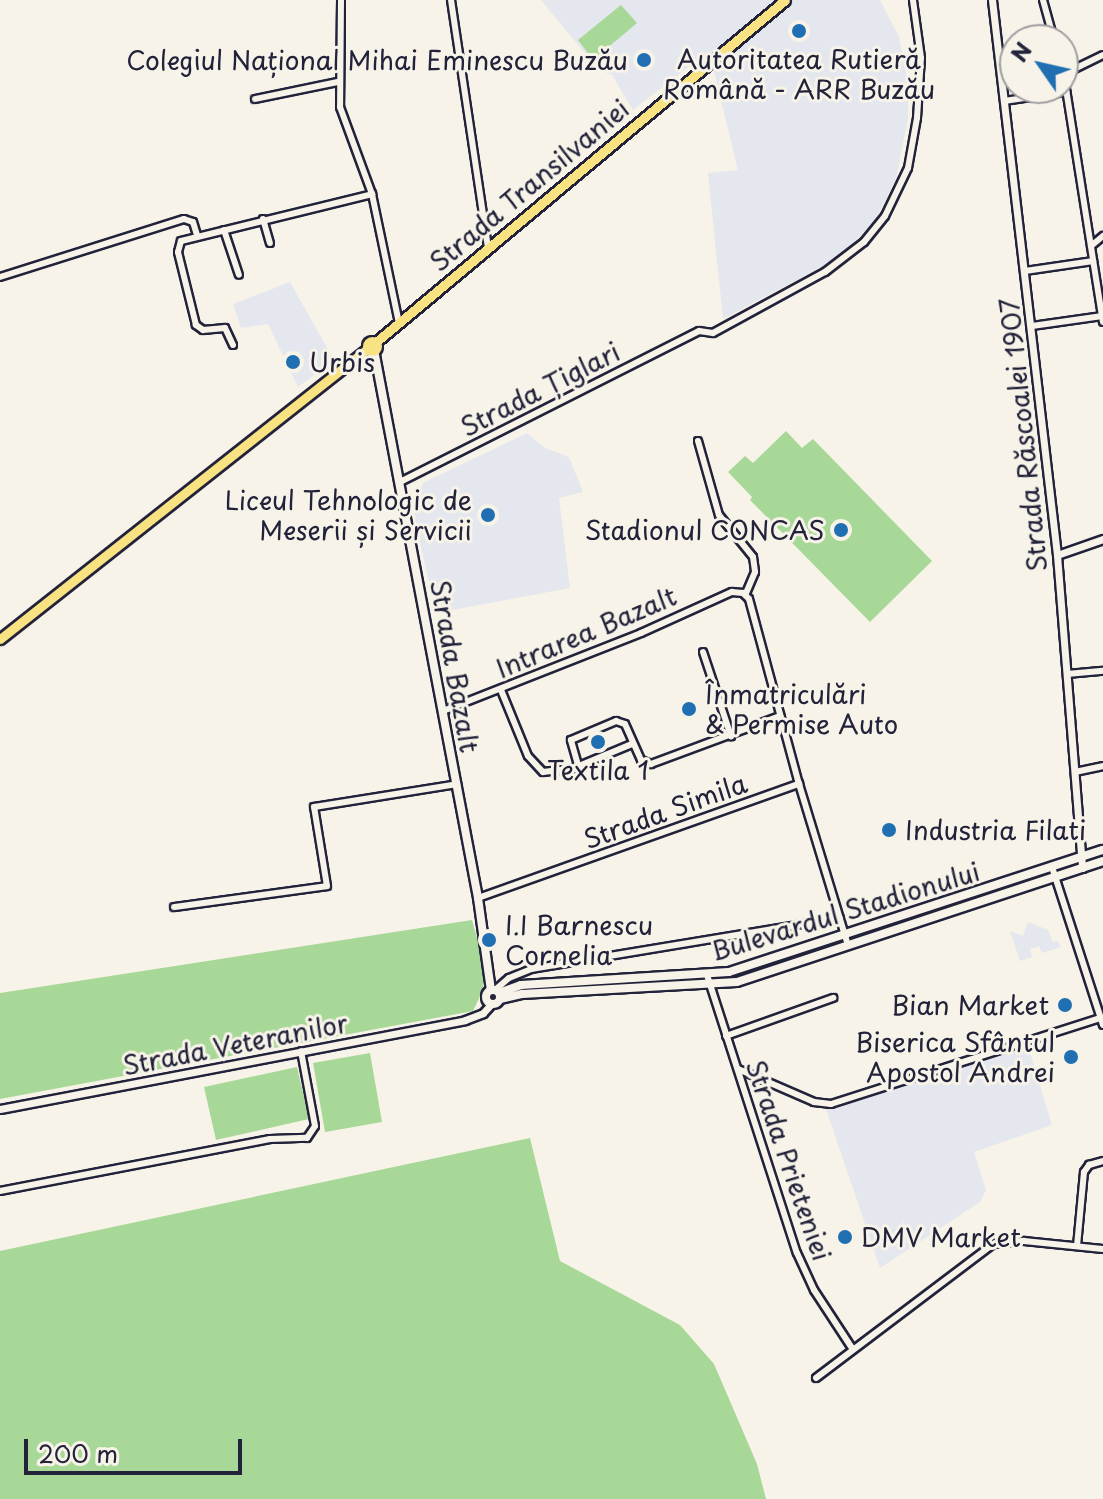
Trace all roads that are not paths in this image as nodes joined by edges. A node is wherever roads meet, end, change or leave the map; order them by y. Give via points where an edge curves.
1 (341, 0) edge
2 (451, 0) edge
3 (785, 0) edge
4 (913, 0) edge
5 (992, 0) edge
6 (1043, 0) edge
7 (1050, 24) edge
8 (1103, 55) edge
9 (999, 59) edge
10 (1079, 65) edge
11 (338, 82) junction
12 (255, 99) dead end
13 (1004, 104) edge
14 (1068, 104) edge
15 (372, 194) junction
16 (263, 219) junction
17 (224, 230) junction
18 (197, 235) junction
19 (1103, 236) edge
20 (270, 243) dead end
21 (1091, 246) junction
22 (488, 249) junction
23 (1093, 261) junction
24 (1025, 271) junction
25 (239, 275) dead end
26 (0, 277) edge
27 (1101, 292) edge
28 (1102, 319) edge
29 (399, 323) junction
30 (1032, 326) junction
31 (233, 345) dead end
32 (372, 347) junction
33 (698, 441) dead end
34 (400, 482) junction
35 (1103, 539) edge
36 (1057, 555) junction
37 (744, 594) junction
38 (0, 639) edge
39 (703, 652) dead end
40 (1103, 671) edge
41 (1067, 674) junction
42 (501, 690) junction
43 (443, 711) junction
44 (780, 716) junction
45 (731, 736) junction
46 (632, 744) junction
47 (578, 765) junction
48 (1103, 766) edge
49 (1075, 772) junction
50 (457, 784) junction
51 (799, 784) junction
52 (1103, 850) edge
53 (1081, 857) junction
54 (1103, 861) edge
55 (1052, 867) junction
56 (1082, 868) junction
57 (1056, 877) junction
58 (478, 898) junction
59 (174, 907) dead end
60 (840, 918) junction
61 (844, 934) junction
62 (848, 945) junction
63 (707, 975) junction
64 (710, 986) junction
65 (494, 996) junction
66 (833, 998) dead end
67 (1102, 1022) edge
68 (726, 1036) junction
69 (301, 1051) junction
70 (738, 1069) junction
71 (0, 1109) edge
72 (1103, 1161) edge
73 (0, 1191) edge
74 (1077, 1246) junction
75 (1103, 1249) edge
76 (852, 1348) junction
77 (816, 1378) dead end

1 - 11 street
2 - 22 street
3 - 22 main road, Strada Transilvaniei
4 - 34 street, Strada Țiglari via 921,58 908,168 885,216 864,242 825,272 713,333 699,331
5 - 9 street, Strada Răscoalei 1907
6 - 7 street
8 - 10 street
11 - 12 street
11 - 15 street via 342,115
13 - 24 street, Strada Răscoalei 1907
14 - 21 street
15 - 16 street
15 - 29 street
16 - 17 street
16 - 20 street
17 - 18 street
17 - 25 street
18 - 26 street via 193,222 184,219
18 - 31 street via 181,241 178,252 196,325 203,330 225,328
19 - 21 street
21 - 23 street
22 - 29 main road, Strada Transilvaniei
23 - 24 street
23 - 27 street
24 - 30 street, Strada Răscoalei 1907
27 - 28 street
28 - 30 street
29 - 32 main road, Strada Transilvaniei
30 - 36 street, Strada Răscoalei 1907
32 - 34 main road, Strada Bazalt
32 - 38 main road, Strada Transilvaniei
33 - 37 street via 719,515 753,557 755,572
34 - 43 main road, Strada Bazalt
35 - 36 street
36 - 41 street, Strada Răscoalei 1907
37 - 42 street, Intrarea Bazalt via 732,592
37 - 44 street
39 - 45 street
40 - 41 street
41 - 49 street, Strada Răscoalei 1907
42 - 43 street, Intrarea Bazalt
42 - 47 street via 534,765 543,772
43 - 50 main road, Strada Bazalt
44 - 45 street, Strada Simila
44 - 51 street
45 - 46 street, Strada Simila via 651,764 641,760
46 - 47 street
46 - 47 street, Strada Simila via 621,720 577,735 572,746
48 - 49 street
49 - 53 street, Strada Răscoalei 1907
50 - 58 main road, Strada Bazalt
50 - 59 street via 314,807 327,886
51 - 58 street, Strada Simila
51 - 60 street
52 - 53 main road, Bulevardul Stadionului
53 - 55 main road, Bulevardul Stadionului
53 - 56 street, Strada Răscoalei 1907
54 - 56 main road, Bulevardul Stadionului
55 - 57 street
55 - 61 main road, Bulevardul Stadionului
56 - 57 main road, Bulevardul Stadionului
57 - 62 main road, Bulevardul Stadionului
57 - 67 street
58 - 65 main road, Strada Bazalt
60 - 61 street
60 - 65 street via 531,969 509,978
61 - 62 street
61 - 63 main road, Bulevardul Stadionului via 748,967
62 - 64 main road, Bulevardul Stadionului via 751,978
63 - 64 street, Strada Prieteniei
63 - 65 main road, Bulevardul Stadionului via 521,985
64 - 65 main road, Bulevardul Stadionului
64 - 68 street, Strada Prieteniei
65 - 69 street, Strada Veteranilor via 478,1015
66 - 68 street
67 - 70 street via 831,1104 814,1102
68 - 70 street, Strada Prieteniei
69 - 71 street, Strada Veteranilor
69 - 73 street via 315,1126 307,1138 270,1139
70 - 76 street, Strada Prieteniei via 797,1253
72 - 74 street via 1084,1172
74 - 75 street
74 - 76 street via 993,1244
76 - 77 street

